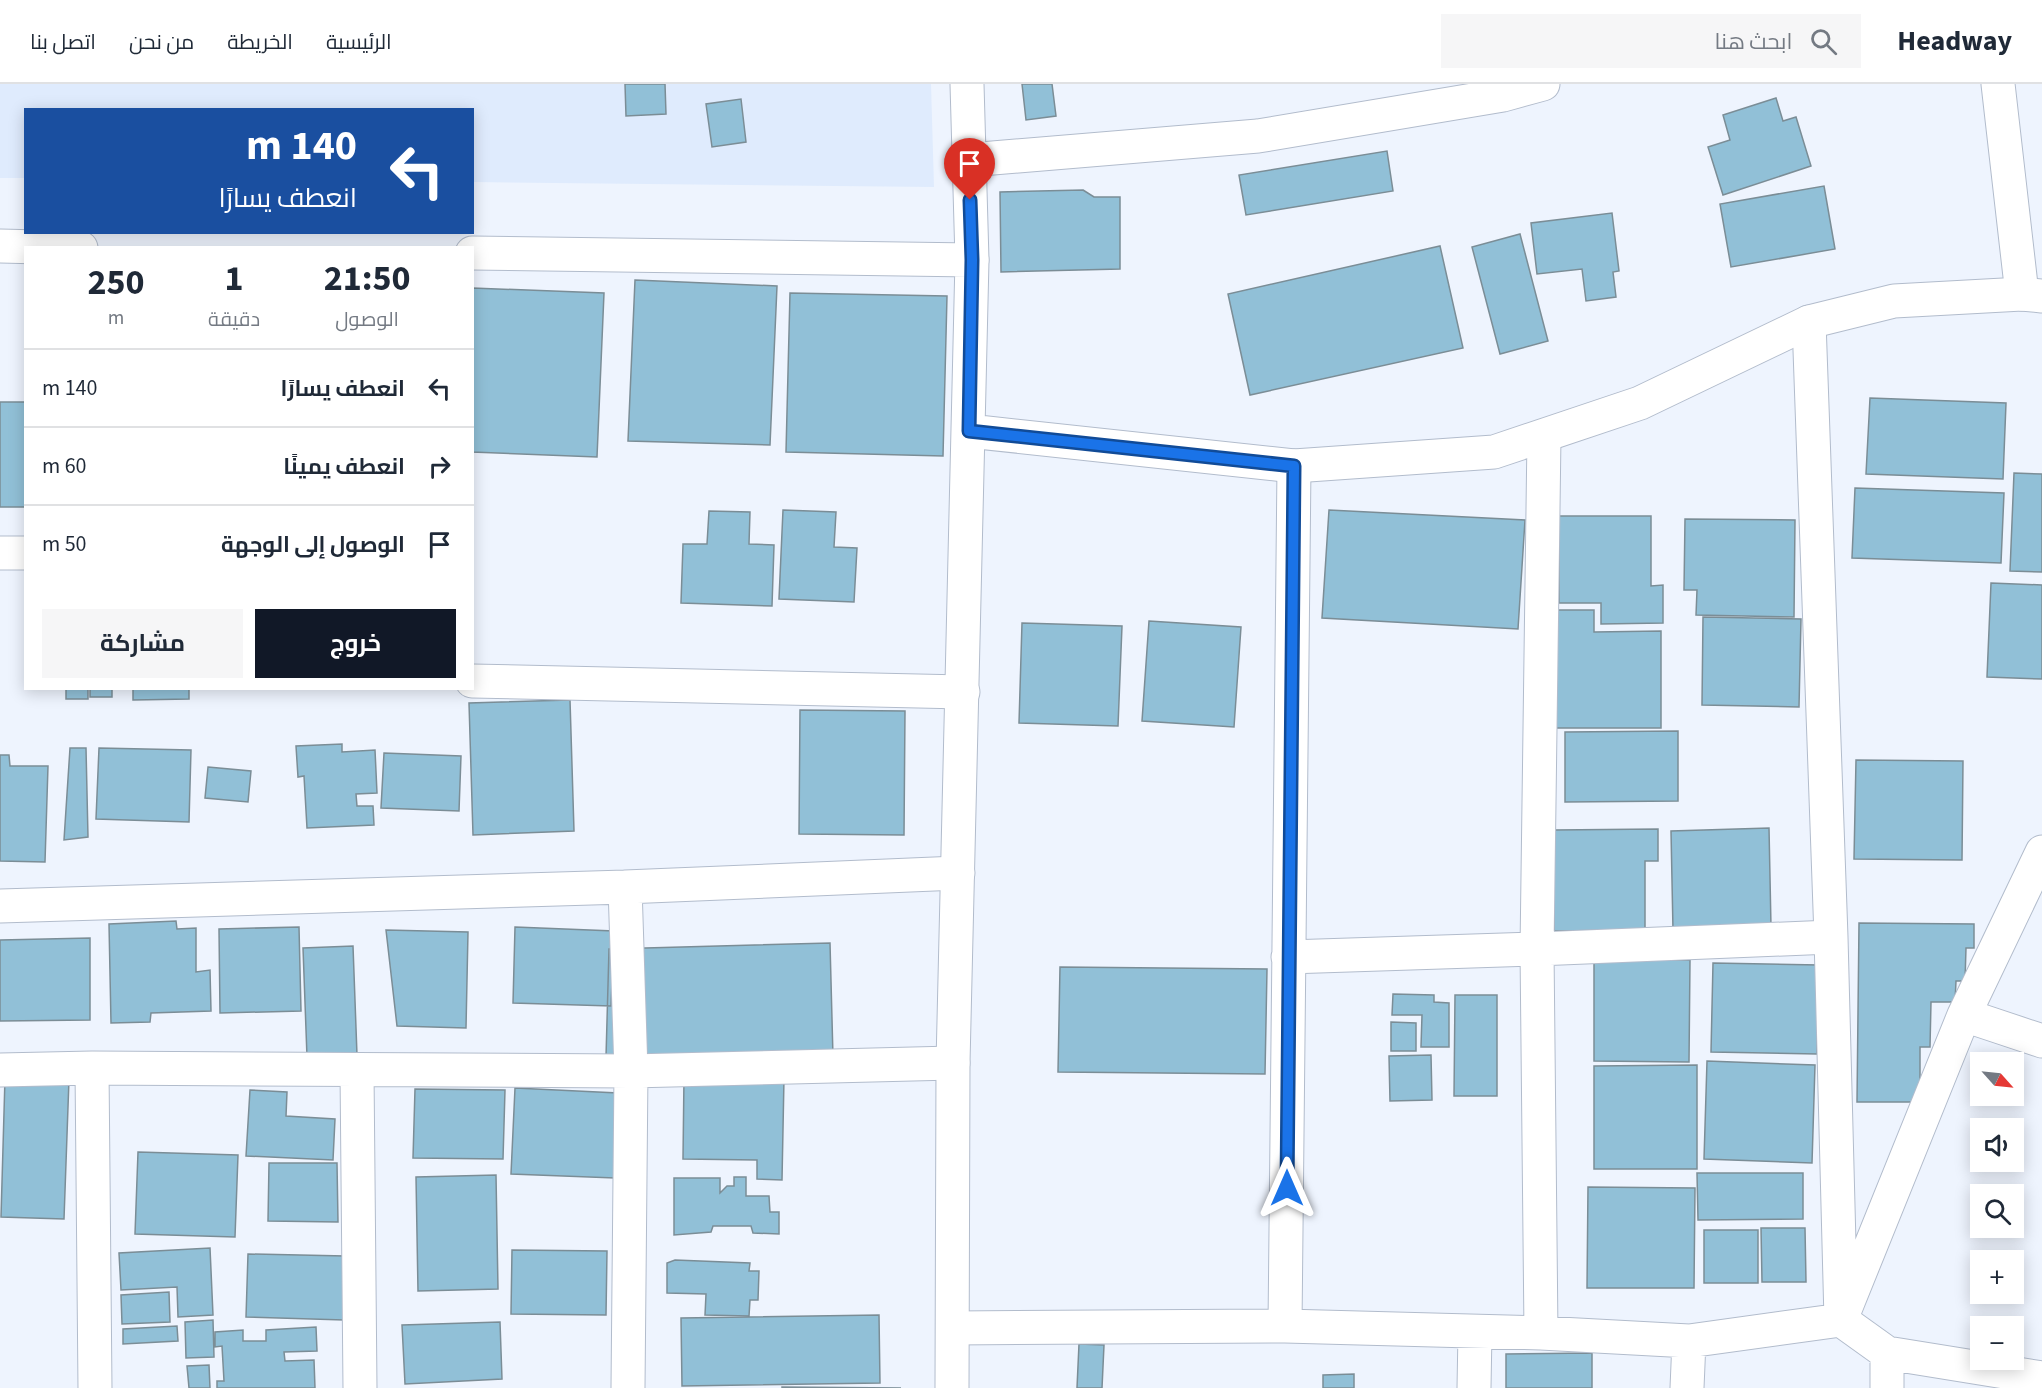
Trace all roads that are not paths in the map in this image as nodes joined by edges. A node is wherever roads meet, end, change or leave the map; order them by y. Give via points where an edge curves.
1 (967, 84) edge
2 (1543, 84) edge
3 (1998, 84) edge
4 (969, 160) junction
5 (0, 246) edge
6 (24, 247) edge
7 (474, 253) edge
8 (972, 260) junction
9 (2032, 295) edge
10 (1809, 322) junction
11 (969, 431) junction
12 (1544, 436) junction
13 (1294, 466) junction
14 (0, 553) edge
15 (24, 553) edge
16 (474, 681) edge
17 (963, 692) junction
18 (2042, 852) edge
19 (958, 873) junction
20 (625, 887) junction
21 (0, 906) edge
22 (1831, 937) junction
23 (1537, 949) junction
24 (1288, 957) junction
25 (1964, 1015) junction
26 (2042, 1041) edge
27 (952, 1063) junction
28 (93, 1068) junction
29 (0, 1070) edge
30 (357, 1071) junction
31 (631, 1071) junction
32 (1840, 1320) junction
33 (1286, 1326) junction
34 (953, 1328) junction
35 (1475, 1332) junction
36 (1540, 1333) junction
37 (1689, 1341) junction
38 (1887, 1353) junction
39 (2042, 1378) edge
40 (95, 1388) edge
41 (360, 1388) edge
42 (628, 1388) edge
43 (952, 1388) edge
44 (1474, 1388) edge
45 (1687, 1388) edge
46 (1887, 1388) edge

1 - 4 street
2 - 4 street via 1503,95 1258,136
3 - 9 street
4 - 8 street
5 - 6 street
7 - 8 street
8 - 11 street
9 - 10 street via 1894,301
10 - 12 street via 1640,403
10 - 22 street
11 - 13 street
11 - 17 street
12 - 13 street via 1494,452
12 - 23 street
13 - 24 street
14 - 15 street
16 - 17 street
17 - 19 street
18 - 25 street
19 - 20 street
19 - 27 street
20 - 21 street
20 - 31 street
22 - 23 street
22 - 32 street
23 - 24 street
23 - 36 street
24 - 33 street
25 - 26 street
25 - 32 street
27 - 31 street
27 - 34 street
28 - 29 street
28 - 30 street
28 - 40 street
30 - 31 street
30 - 41 street
31 - 42 street
32 - 37 street
32 - 38 street
33 - 34 street
33 - 35 street
34 - 43 street
35 - 36 street
35 - 44 street
36 - 37 street
37 - 45 street
38 - 39 street
38 - 46 street

